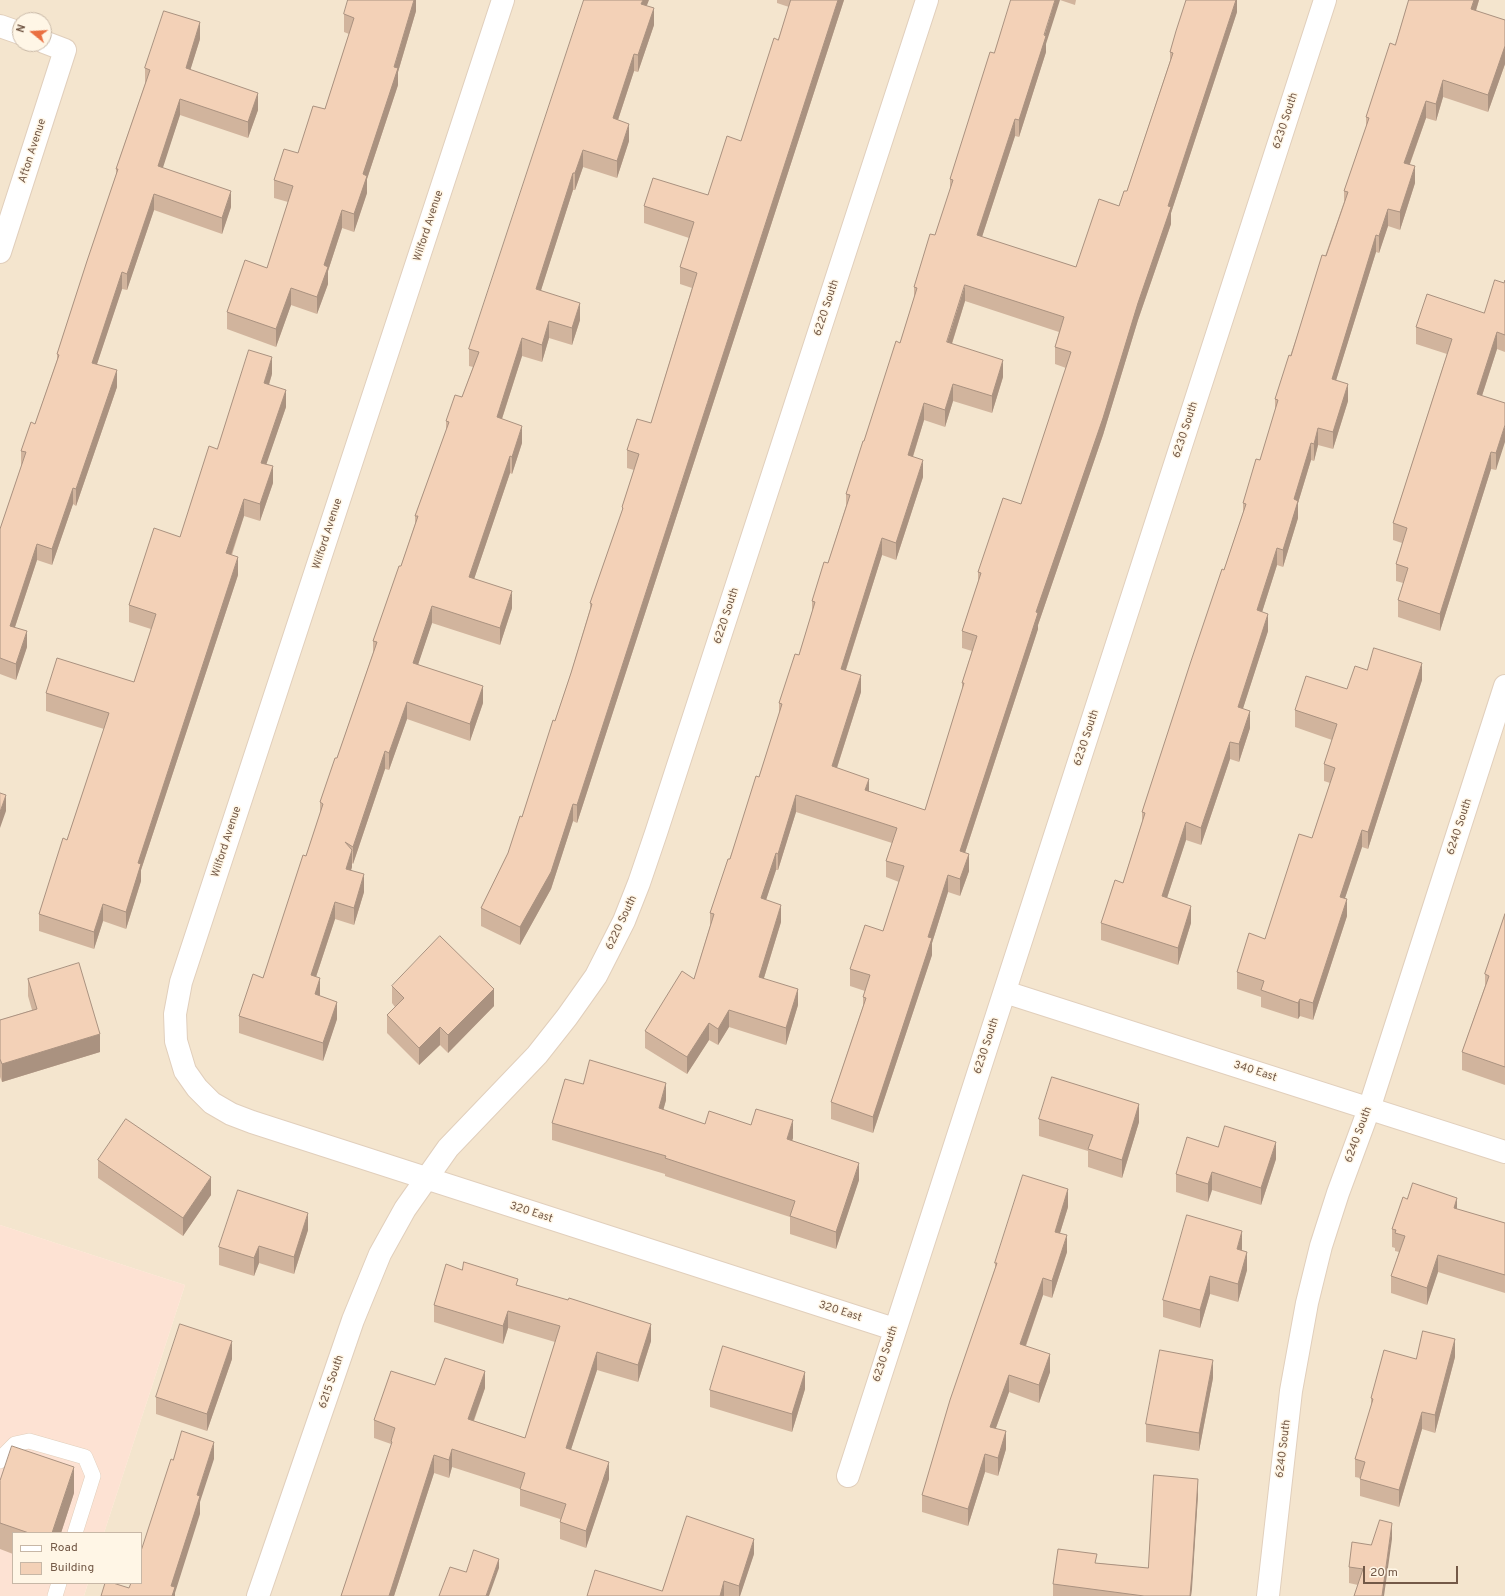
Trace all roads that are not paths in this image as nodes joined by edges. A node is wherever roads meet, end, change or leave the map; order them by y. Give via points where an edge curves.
1 (503, 0) edge
2 (927, 0) edge
3 (1325, 0) edge
4 (0, 26) edge
5 (12, 30) edge
6 (52, 45) edge
7 (0, 252) edge
8 (1505, 686) edge
9 (1005, 992) junction
10 (185, 1071) joint
11 (1369, 1110) junction
12 (1505, 1152) edge
13 (426, 1179) junction
14 (894, 1329) junction
15 (0, 1461) edge
16 (848, 1476) dead end
17 (75, 1532) edge
18 (59, 1584) edge
19 (55, 1596) edge
20 (258, 1596) edge
21 (1268, 1596) edge

1 - 10 street, Wilford Avenue via 181,982 174,1014 176,1041
2 - 13 street, 6220 South via 640,883 624,921 596,976 567,1017 537,1055 448,1148
3 - 9 street, 6230 South
4 - 5 street
6 - 7 street, Afton Avenue via 65,50
8 - 11 street, 6240 South
9 - 11 street, 340 East
9 - 14 street, 6230 South
10 - 13 street, 320 East via 212,1103 231,1114
11 - 12 street, 340 East
11 - 21 street, 6240 South via 1338,1193 1307,1303 1291,1391
13 - 14 street, 320 East
13 - 20 street, 6215 South via 405,1209 380,1254 353,1320
14 - 16 street, 6230 South
15 - 17 lane via 15,1444 29,1441 85,1457 93,1476
18 - 19 lane

